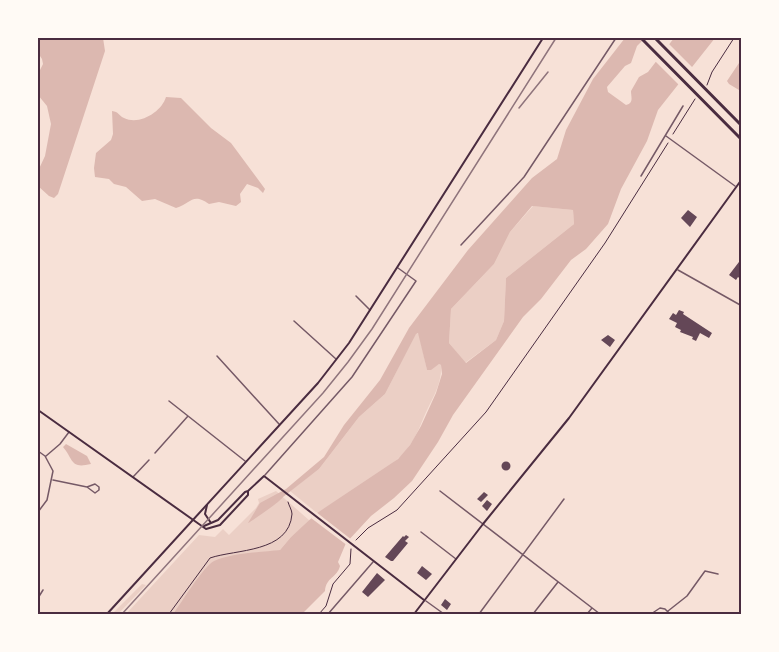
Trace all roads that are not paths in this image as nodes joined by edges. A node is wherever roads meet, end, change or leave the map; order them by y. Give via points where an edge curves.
1 (543, 38) edge
2 (616, 38) edge
3 (641, 38) edge
4 (655, 38) edge
5 (683, 106) dead end
6 (741, 126) edge
7 (666, 136) junction
8 (741, 140) edge
9 (641, 176) dead end
10 (741, 179) edge
11 (736, 186) junction
12 (461, 245) dead end
13 (398, 267) junction
14 (677, 269) junction
15 (356, 296) dead end
16 (741, 306) edge
17 (370, 311) junction
18 (294, 321) dead end
19 (217, 356) dead end
20 (336, 360) junction
21 (169, 401) dead end
22 (38, 410) edge
23 (189, 416) junction
24 (279, 424) junction
25 (69, 432) junction
26 (38, 451) edge
27 (155, 453) dead end
28 (45, 456) junction
29 (149, 460) dead end
30 (246, 461) junction
31 (264, 476) junction
32 (133, 478) junction
33 (52, 480) junction
34 (87, 487) dead end
35 (248, 491) junction
36 (440, 491) dead end
37 (564, 499) dead end
38 (207, 505) junction
39 (38, 512) edge
40 (193, 520) junction
41 (212, 523) junction
42 (483, 524) junction
43 (204, 526) junction
44 (421, 532) dead end
45 (524, 555) junction
46 (456, 559) junction
47 (374, 561) junction
48 (718, 574) dead end
49 (558, 581) junction
50 (43, 590) dead end
51 (38, 598) edge
52 (425, 601) junction
53 (592, 608) junction
54 (668, 611) junction
55 (107, 615) edge
56 (328, 615) edge
57 (414, 615) edge
58 (444, 615) edge
59 (479, 615) edge
60 (533, 615) edge
61 (587, 615) edge
62 (600, 615) edge
63 (651, 615) edge
64 (670, 615) edge

1 - 13 main road
2 - 12 street via 524,177
3 - 8 highway
4 - 6 highway
5 - 7 street
7 - 9 street
7 - 11 street
10 - 11 main road
11 - 14 main road
13 - 17 main road
13 - 31 street via 416,281 348,382
14 - 16 street
14 - 42 main road via 570,418
15 - 17 street
17 - 20 main road
18 - 20 street
19 - 24 street
20 - 24 main road
21 - 23 street
22 - 25 main road
23 - 27 street
23 - 30 street
24 - 30 main road
25 - 28 street
25 - 32 main road
26 - 28 street
28 - 33 street via 53,471
29 - 32 street
30 - 38 main road
31 - 35 main road
31 - 47 main road
32 - 40 main road
33 - 34 street
33 - 39 street via 47,500
35 - 41 main road
35 - 43 main road via 219,525 210,529
36 - 42 street
37 - 45 street
38 - 40 main road
38 - 41 main road via 205,514
40 - 43 main road
40 - 55 main road
41 - 43 main road
42 - 45 street
42 - 46 main road
44 - 46 street
45 - 49 street
45 - 59 street
46 - 52 main road
47 - 52 main road
47 - 56 street
48 - 54 street via 705,571 687,596
49 - 53 street
49 - 60 street
50 - 51 street
52 - 57 main road
52 - 58 street
53 - 61 street
53 - 62 street
54 - 63 street via 661,608
54 - 64 street

